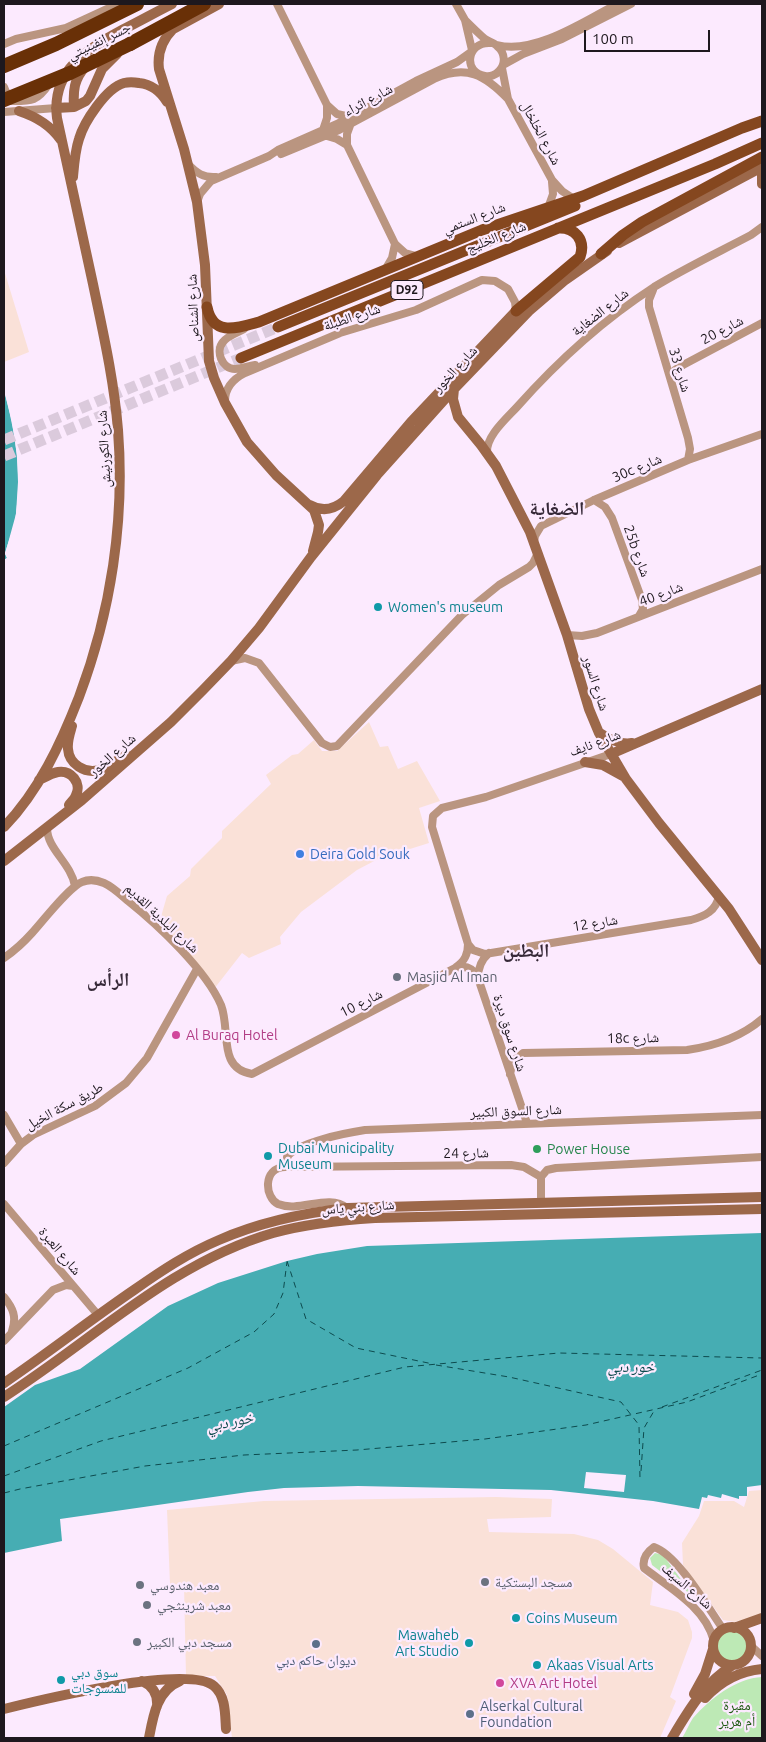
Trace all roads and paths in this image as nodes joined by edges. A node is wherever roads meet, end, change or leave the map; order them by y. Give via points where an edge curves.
1 (118, 4) edge
2 (134, 4) edge
3 (137, 4) edge
4 (172, 4) edge
5 (204, 4) edge
6 (219, 4) edge
7 (277, 4) edge
8 (456, 4) edge
9 (605, 4) edge
10 (617, 4) edge
11 (631, 4) edge
12 (600, 13) junction
13 (150, 16) junction
14 (465, 20) junction
15 (173, 29) junction
16 (4, 44) edge
17 (493, 44) junction
18 (472, 51) junction
19 (5, 62) edge
20 (74, 62) junction
21 (502, 67) junction
22 (479, 75) junction
23 (4, 87) edge
24 (508, 98) junction
25 (4, 100) edge
26 (327, 105) junction
27 (19, 106) junction
28 (74, 107) junction
29 (56, 108) junction
30 (4, 110) edge
31 (172, 112) junction
32 (351, 120) junction
33 (762, 123) edge
34 (325, 133) junction
35 (762, 142) edge
36 (62, 143) junction
37 (347, 146) junction
38 (762, 157) edge
39 (188, 164) junction
40 (762, 167) edge
41 (218, 177) junction
42 (552, 180) junction
43 (762, 184) edge
44 (72, 188) junction
45 (574, 199) junction
46 (197, 202) junction
47 (548, 208) junction
48 (762, 227) edge
49 (556, 228) junction
50 (395, 244) junction
51 (601, 254) junction
52 (418, 257) junction
53 (385, 270) junction
54 (655, 287) junction
55 (207, 306) junction
56 (516, 311) junction
57 (259, 322) junction
58 (762, 323) edge
59 (278, 327) tunnel mouth
60 (241, 358) tunnel mouth
61 (272, 361) junction
62 (670, 377) junction
63 (454, 389) junction
64 (225, 404) junction
65 (762, 434) edge
66 (487, 453) junction
67 (688, 460) junction
68 (594, 500) junction
69 (309, 504) junction
70 (534, 542) junction
71 (538, 553) junction
72 (311, 557) junction
73 (762, 569) edge
74 (639, 616) junction
75 (567, 635) junction
76 (232, 661) junction
77 (762, 689) edge
78 (76, 703) junction
79 (599, 733) junction
80 (148, 742) junction
81 (636, 743) junction
82 (611, 754) junction
83 (585, 762) junction
84 (626, 779) junction
85 (39, 780) junction
86 (51, 825) junction
87 (4, 827) edge
88 (32, 839) junction
89 (52, 845) junction
90 (4, 860) edge
91 (72, 873) junction
92 (88, 880) junction
93 (75, 886) junction
94 (719, 896) junction
95 (468, 944) junction
96 (489, 953) junction
97 (4, 958) edge
98 (762, 960) edge
99 (455, 968) junction
100 (197, 969) junction
101 (478, 978) junction
102 (762, 1019) edge
103 (252, 1074) joint
104 (510, 1074) junction
105 (4, 1115) edge
106 (762, 1115) edge
107 (527, 1123) junction
108 (21, 1144) junction
109 (762, 1157) edge
110 (4, 1163) edge
111 (289, 1166) junction
112 (541, 1177) junction
113 (762, 1197) edge
114 (541, 1203) junction
115 (4, 1204) edge
116 (347, 1208) junction
117 (762, 1208) edge
118 (312, 1212) junction
119 (309, 1225) junction
120 (254, 1226) junction
121 (216, 1256) junction
122 (73, 1286) junction
123 (4, 1297) edge
124 (98, 1315) junction
125 (12, 1332) junction
126 (4, 1341) edge
127 (4, 1383) edge
128 (4, 1397) edge
129 (758, 1619) edge
130 (734, 1628) junction
131 (723, 1629) junction
132 (750, 1643) junction
133 (713, 1645) junction
134 (762, 1656) edge
135 (738, 1664) junction
136 (762, 1668) edge
137 (186, 1680) junction
138 (142, 1681) junction
139 (156, 1707) junction
140 (4, 1709) edge
141 (685, 1715) junction
142 (226, 1729) dead end
143 (148, 1738) edge
144 (672, 1738) edge

1 - 16 street via 66,28
2 - 19 street
3 - 19 highway, جسر إنفينيتي via 64,40
4 - 13 main road
5 - 25 highway, جسر إنفينيتي, bridge via 87,65
6 - 15 main road
7 - 26 street
8 - 14 street
9 - 12 street
10 - 12 street
11 - 21 street via 562,39 516,57
12 - 17 street via 539,43 512,48
13 - 20 main road via 98,43
13 - 28 main road via 129,38 83,69 74,86
14 - 17 street
14 - 18 street
15 - 28 main road via 152,35 117,54 102,69 90,96
15 - 31 main road, شارع الشناص via 161,47 158,61
17 - 18 street via 480,44
17 - 21 street via 504,56
18 - 22 street via 470,62
18 - 32 street, شارع اثراء
20 - 27 street via 60,72 39,96
20 - 29 main road via 61,84
21 - 22 street via 494,75
21 - 24 street, شارع الخلخال
22 - 24 street, شارع الخلخال
22 - 32 street, شارع اثراء via 461,72 442,75
23 - 27 street
24 - 42 street, شارع الخلخال
25 - 27 street
26 - 32 street
26 - 34 street
27 - 29 street
27 - 30 street
27 - 36 main road via 44,123
28 - 29 main road
29 - 36 main road, شارع الكورنيش
31 - 39 main road, شارع الشناص
31 - 44 main road via 165,98 151,86 133,82 116,86 80,133
32 - 34 street, شارع اثراء
32 - 37 street
33 - 45 main road, شارع الستمي via 742,128
33 - 59 main road, شارع الخليج / D92 via 743,135 586,202
34 - 37 street
34 - 41 street, شارع اثراء
35 - 49 main road, شارع الخليج / D92
36 - 44 main road, شارع الكورنيش
37 - 50 street
38 - 51 main road via 642,222
39 - 41 street via 198,174
39 - 46 main road, شارع الشناص
40 - 43 main road
40 - 51 main road, شارع الخور
41 - 46 street, شارع اثراء via 204,186
42 - 45 street, شارع الخلخال
42 - 47 street, شارع الخلخال via 553,194
44 - 78 main road, شارع الكورنيش via 111,374 120,477 118,528 109,592
45 - 47 main road, شارع الستمي
46 - 55 main road, شارع الشناص
47 - 52 main road, شارع الستمي via 482,230
48 - 54 street, شارع الضغاية
49 - 56 main road via 568,229 578,235 582,246 580,257
49 - 60 main road, شارع الخليج / D92
50 - 52 street via 404,253
50 - 53 street
51 - 63 main road, شارع الخور via 529,311
52 - 53 main road, شارع الستمي
53 - 57 main road, شارع الستمي
54 - 62 street, شارع 33 via 649,307
54 - 66 street, شارع الضغاية via 604,324 549,372 492,435
55 - 57 main road, شارع الستمي via 212,320 223,328
55 - 64 main road, شارع الشناص via 211,370
56 - 61 street, شارع الطبلة via 508,289 495,281 482,280 416,310 340,333
56 - 69 main road, شارع الخور via 411,422 344,501 323,510
57 - 61 street via 225,339 219,350 220,356 227,366 235,369
58 - 62 street, شارع 20 via 682,365
61 - 64 street, شارع الطبلة via 238,377 228,388
62 - 67 street, شارع 33 via 688,438
63 - 66 main road, شارع السور via 458,417
63 - 72 main road, شارع الخور via 377,475
64 - 69 main road, شارع الشناص via 261,459
65 - 67 street, 30c شارع
66 - 70 main road, شارع السور
67 - 68 street, 30c شارع
68 - 70 street, 30c شارع via 546,523 537,531
68 - 74 street, 25b شارع via 605,507 615,526 642,600 643,609
69 - 72 main road, شارع الشناص via 319,525
70 - 71 main road, شارع السور
71 - 75 main road, شارع السور
71 - 76 street via 534,564 487,593 462,615 337,746 330,748 322,743 259,663 245,658
72 - 76 main road, شارع الخور
73 - 74 street, شارع 40
74 - 75 street, شارع 40 via 590,635
75 - 79 main road, شارع السور
76 - 80 main road, شارع الخور
77 - 81 main road, شارع نايف
78 - 80 main road via 68,748 78,767 100,770
78 - 85 main road, شارع الكورنيش
79 - 81 main road via 616,742
79 - 82 main road, شارع السور
80 - 86 main road, شارع الخور
81 - 82 main road, شارع نايف
82 - 83 street, شارع نايف
82 - 84 main road, شارع السور
83 - 84 main road via 607,767
83 - 95 street, شارع نايف via 435,813 432,827
84 - 94 main road, شارع السور
85 - 86 main road via 60,771 71,775 77,784 76,796
85 - 87 main road
86 - 88 main road, شارع الخور
86 - 89 street via 48,835
88 - 89 street
88 - 90 main road, شارع الخور
89 - 91 street
91 - 92 street, شارع البلدية القديم
91 - 93 street
92 - 93 street
92 - 100 street, شارع البلدية القديم via 102,882 128,901
93 - 97 street
94 - 96 street, شارع 12 via 713,909 691,920
94 - 98 main road, شارع السور
95 - 96 street via 477,952
95 - 99 street via 466,955
96 - 101 street via 479,967
99 - 101 street via 469,968
99 - 103 street, شارع 10
100 - 103 street, شارع البلدية القديم via 222,1007 227,1050 232,1064
100 - 108 street, طريق سكة الخيل via 147,1058 126,1083 95,1106
101 - 104 street, شارع سوق ديرة
102 - 104 street, 18c شارع via 731,1039 702,1048 523,1053 513,1061
104 - 107 street, شارع سوق ديرة
105 - 108 street
106 - 107 street, شارع السوق الكبير
107 - 111 street, شارع السوق الكبير via 385,1128 345,1133 292,1152 287,1157
108 - 110 street, طريق سكة الخيل
109 - 112 street via 556,1168 547,1170
111 - 112 street, شارع 24 via 511,1165 524,1166
111 - 116 street, شارع 24 via 276,1168 268,1179 275,1202 289,1206 332,1202
112 - 114 street
113 - 114 main road, شارع بني ياس
114 - 116 main road, شارع بني ياس
115 - 122 street, شارع العبرة
116 - 118 main road, شارع بني ياس
117 - 119 main road, شارع بني ياس via 375,1218
118 - 119 main road via 300,1220
118 - 120 main road, شارع بني ياس
119 - 121 main road, شارع بني ياس via 273,1233
120 - 121 main road via 259,1229 257,1234 225,1246
120 - 124 main road, شارع بني ياس via 178,1261
121 - 128 main road, شارع بني ياس via 164,1285
122 - 124 street, شارع العبرة
122 - 125 street via 59,1286 53,1290
123 - 125 street via 13,1310
124 - 127 main road, شارع بني ياس
125 - 126 street
129 - 130 main road
129 - 132 main road via 750,1632
130 - 131 main road
130 - 132 main road via 742,1631
131 - 133 main road
131 - 133 street, شارع السيف via 672,1558 654,1547 650,1550 644,1560 644,1568 698,1610 710,1628
132 - 134 street
132 - 135 main road via 748,1656
133 - 135 main road via 719,1660 728,1665
133 - 141 main road via 705,1674
135 - 136 main road
135 - 141 main road via 711,1681
136 - 141 main road via 722,1682
137 - 138 main road
137 - 139 main road via 165,1691
137 - 142 main road via 206,1682 218,1690 223,1699
138 - 139 main road via 156,1693
138 - 140 main road
139 - 143 main road
141 - 144 main road

